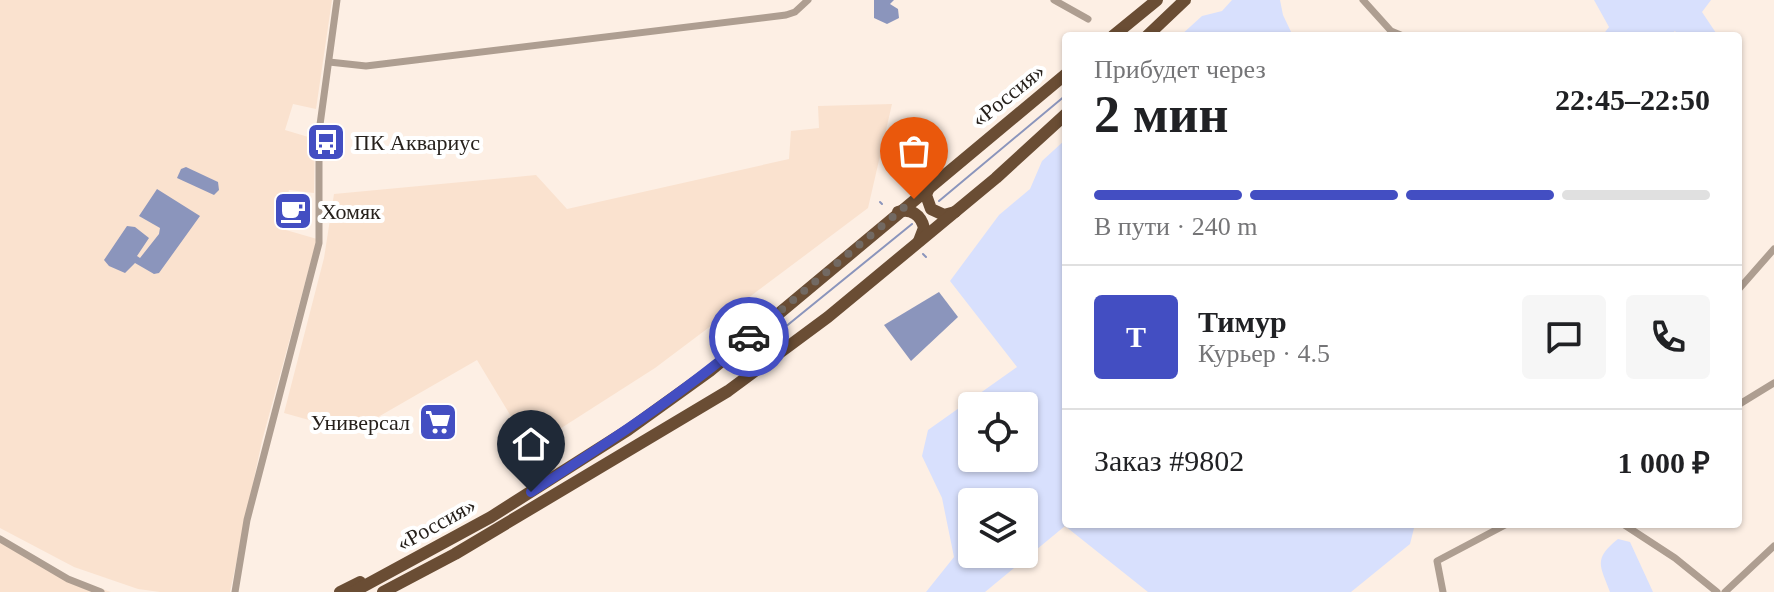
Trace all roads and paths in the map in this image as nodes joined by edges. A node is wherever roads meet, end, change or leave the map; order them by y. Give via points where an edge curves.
1 (337, 0) edge
2 (808, 0) edge
3 (1054, 0) edge
4 (1185, 0) edge
5 (1194, 0) edge
6 (1363, 0) edge
7 (1155, 1) edge
8 (1088, 19) dead end
9 (1161, 22) junction
10 (1118, 32) edge
11 (1151, 32) edge
12 (1393, 32) edge
13 (329, 62) junction
14 (1062, 77) edge
15 (1062, 118) edge
16 (930, 185) junction
17 (957, 211) junction
18 (897, 213) junction
19 (917, 244) junction
20 (1774, 249) edge
21 (1742, 285) edge
22 (1774, 383) edge
23 (1742, 403) edge
24 (508, 506) junction
25 (1499, 528) edge
26 (1629, 528) edge
27 (0, 539) edge
28 (1774, 546) edge
29 (101, 592) edge
30 (235, 592) edge
31 (340, 592) edge
32 (353, 592) edge
33 (383, 592) edge
34 (1443, 592) edge
35 (1717, 592) edge
36 (1725, 592) edge

1 - 13 street
2 - 13 street via 786,15 712,26 366,66
3 - 8 street
4 - 9 highway
5 - 9 highway
6 - 12 street
7 - 10 highway
9 - 11 highway
13 - 30 street via 319,132 319,243 251,506
14 - 16 highway, «Россия»
15 - 17 highway, «Россия»
16 - 17 highway via 926,198 931,209 941,215
16 - 18 highway, «Россия»
17 - 19 highway, «Россия»
18 - 19 highway via 908,211 920,218 923,231
18 - 24 highway, «Россия» via 710,371
19 - 33 highway, «Россия» via 728,391
20 - 21 street
22 - 23 street
24 - 31 highway
24 - 32 highway, «Россия»
25 - 34 street via 1437,561
26 - 35 street
27 - 29 street
28 - 36 street

